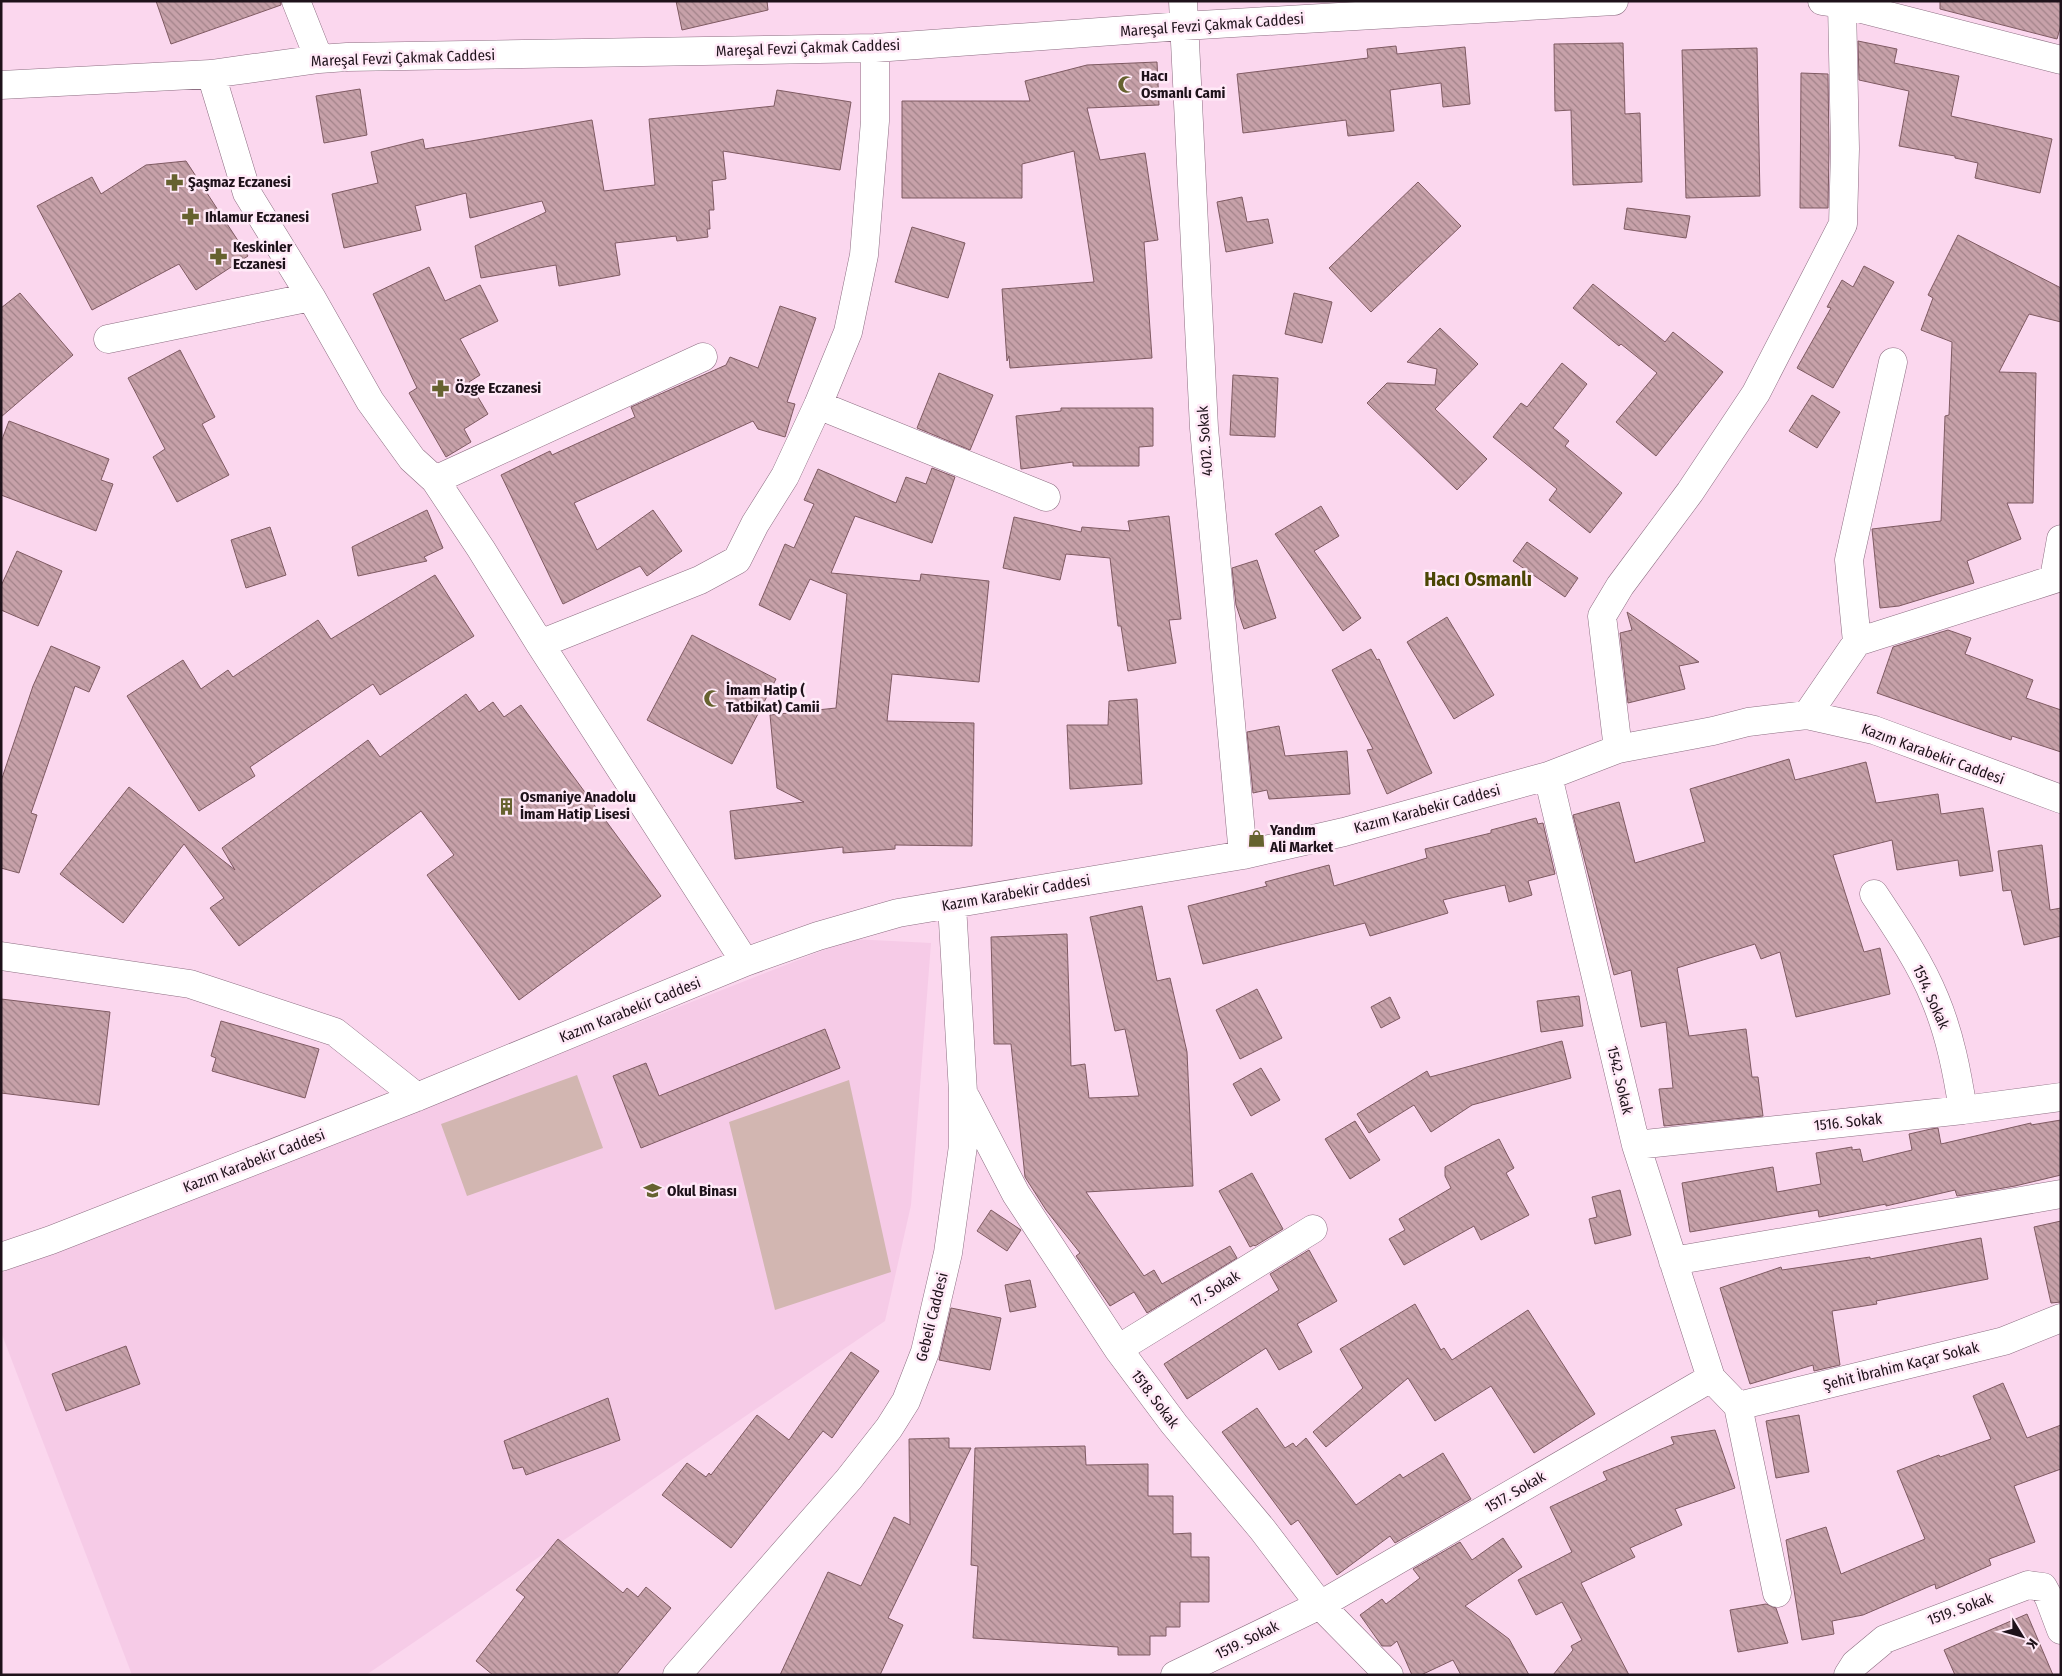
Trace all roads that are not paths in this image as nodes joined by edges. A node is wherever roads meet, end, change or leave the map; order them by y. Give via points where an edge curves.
1 (296, 1) edge
2 (1614, 1) edge
3 (1832, 3) edge
4 (1183, 13) edge
5 (875, 48) junction
6 (319, 59) junction
7 (2061, 60) edge
8 (211, 74) junction
9 (1, 85) edge
10 (311, 297) junction
11 (108, 339) dead end
12 (703, 358) dead end
13 (1893, 362) dead end
14 (818, 405) junction
15 (435, 480) junction
16 (1046, 497) dead end
17 (2061, 539) edge
18 (2057, 577) edge
19 (1857, 642) junction
20 (540, 644) junction
21 (1807, 715) junction
22 (1618, 749) junction
23 (1548, 776) junction
24 (2061, 799) edge
25 (1243, 855) junction
26 (1874, 894) dead end
27 (952, 905) junction
28 (1, 956) edge
29 (745, 962) junction
30 (963, 1092) junction
31 (417, 1097) junction
32 (2061, 1097) edge
33 (1963, 1110) junction
34 (1636, 1145) junction
35 (2061, 1194) edge
36 (1313, 1229) dead end
37 (1, 1257) edge
38 (1673, 1261) junction
39 (2061, 1318) edge
40 (1118, 1349) junction
41 (1711, 1378) junction
42 (1738, 1406) junction
43 (1777, 1593) dead end
44 (1320, 1605) junction
45 (2061, 1630) edge
46 (677, 1675) edge
47 (1175, 1675) edge
48 (1389, 1675) edge
49 (1848, 1675) edge

1 - 6 street
2 - 4 street, Mareşal Fevzi Çakmak Caddesi
3 - 7 street
3 - 22 street via 1845,149 1843,224 1756,393 1602,616
4 - 5 street, Mareşal Fevzi Çakmak Caddesi
4 - 25 street, 4012. Sokak via 1204,428
5 - 6 street, Mareşal Fevzi Çakmak Caddesi
5 - 14 street via 875,121 864,255 848,332
6 - 8 street, Mareşal Fevzi Çakmak Caddesi
8 - 9 street, Mareşal Fevzi Çakmak Caddesi
8 - 10 street via 247,193
10 - 11 street
10 - 15 street via 370,400 412,459
12 - 15 street
13 - 19 street via 1849,560
14 - 16 street
14 - 20 street via 785,476 737,560 700,580
15 - 20 street
17 - 18 street
18 - 19 street
19 - 21 street
20 - 29 street
21 - 22 street, Kazım Karabekir Caddesi via 1748,722
21 - 24 street, Kazım Karabekir Caddesi via 1874,730
22 - 23 street, Kazım Karabekir Caddesi
23 - 25 street, Kazım Karabekir Caddesi via 1389,821
23 - 34 street, 1542. Sokak
25 - 27 street, Kazım Karabekir Caddesi
26 - 33 street, 1514. Sokak via 1936,1000 1955,1064
27 - 29 street, Kazım Karabekir Caddesi via 898,913
27 - 30 street, Gebeli Caddesi
28 - 31 street via 190,984 335,1032
29 - 31 street, Kazım Karabekir Caddesi
30 - 40 street, 1518. Sokak via 1016,1194
30 - 46 street, Gebeli Caddesi via 963,1146 948,1253 925,1352 906,1401 849,1478
31 - 37 street, Kazım Karabekir Caddesi via 60,1237
32 - 33 street, 1516. Sokak
33 - 34 street, 1516. Sokak
34 - 38 street, 1542. Sokak
35 - 38 street
36 - 40 street, 17. Sokak
38 - 41 street, 1542. Sokak
39 - 42 street, Şehit İbrahim Kaçar Sokak via 2004,1341
40 - 44 street, 1518. Sokak
41 - 42 street
41 - 44 street, 1517. Sokak
42 - 43 street
44 - 47 street, 1519. Sokak
44 - 48 street, 1518. Sokak
45 - 49 street, 1519. Sokak via 2043,1587 2028,1585 1885,1638 1855,1664

